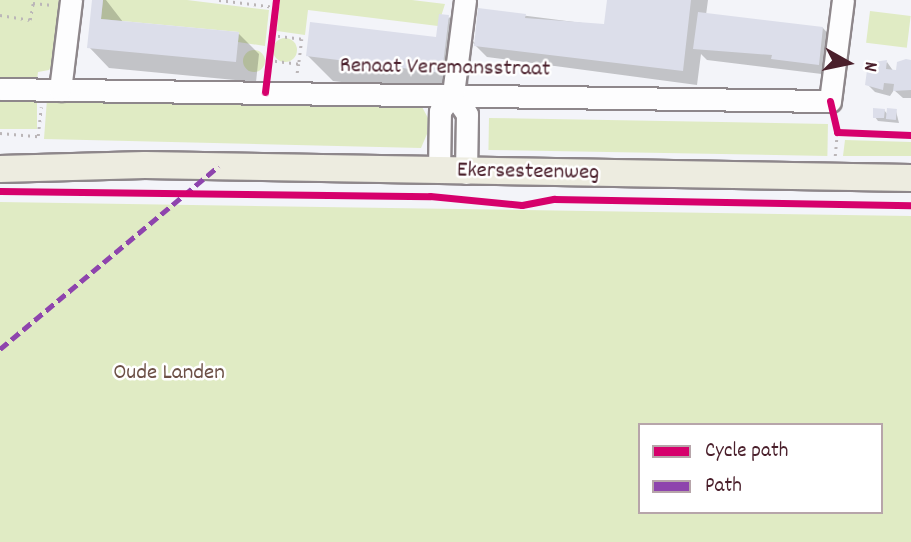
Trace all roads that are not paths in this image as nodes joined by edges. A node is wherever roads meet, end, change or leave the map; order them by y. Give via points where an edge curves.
1 (465, 0) edge
2 (843, 0) edge
3 (71, 3) edge
4 (0, 89) edge
5 (51, 90) junction
6 (453, 94) junction
7 (0, 150) edge
8 (145, 165) junction
9 (0, 169) edge
10 (439, 172) junction
11 (466, 173) junction
12 (911, 178) edge

1 - 6 street
2 - 6 street, Renaat Veremansstraat via 830,101
3 - 5 street
4 - 5 street, Renaat Veremansstraat
5 - 6 street, Renaat Veremansstraat
6 - 10 street via 440,111
6 - 11 street via 467,114
7 - 8 main road, Ekersesteenweg
8 - 9 main road, Ekersesteenweg
8 - 10 main road, Ekersesteenweg
10 - 11 main road, Ekersesteenweg
11 - 12 main road, Ekersesteenweg

